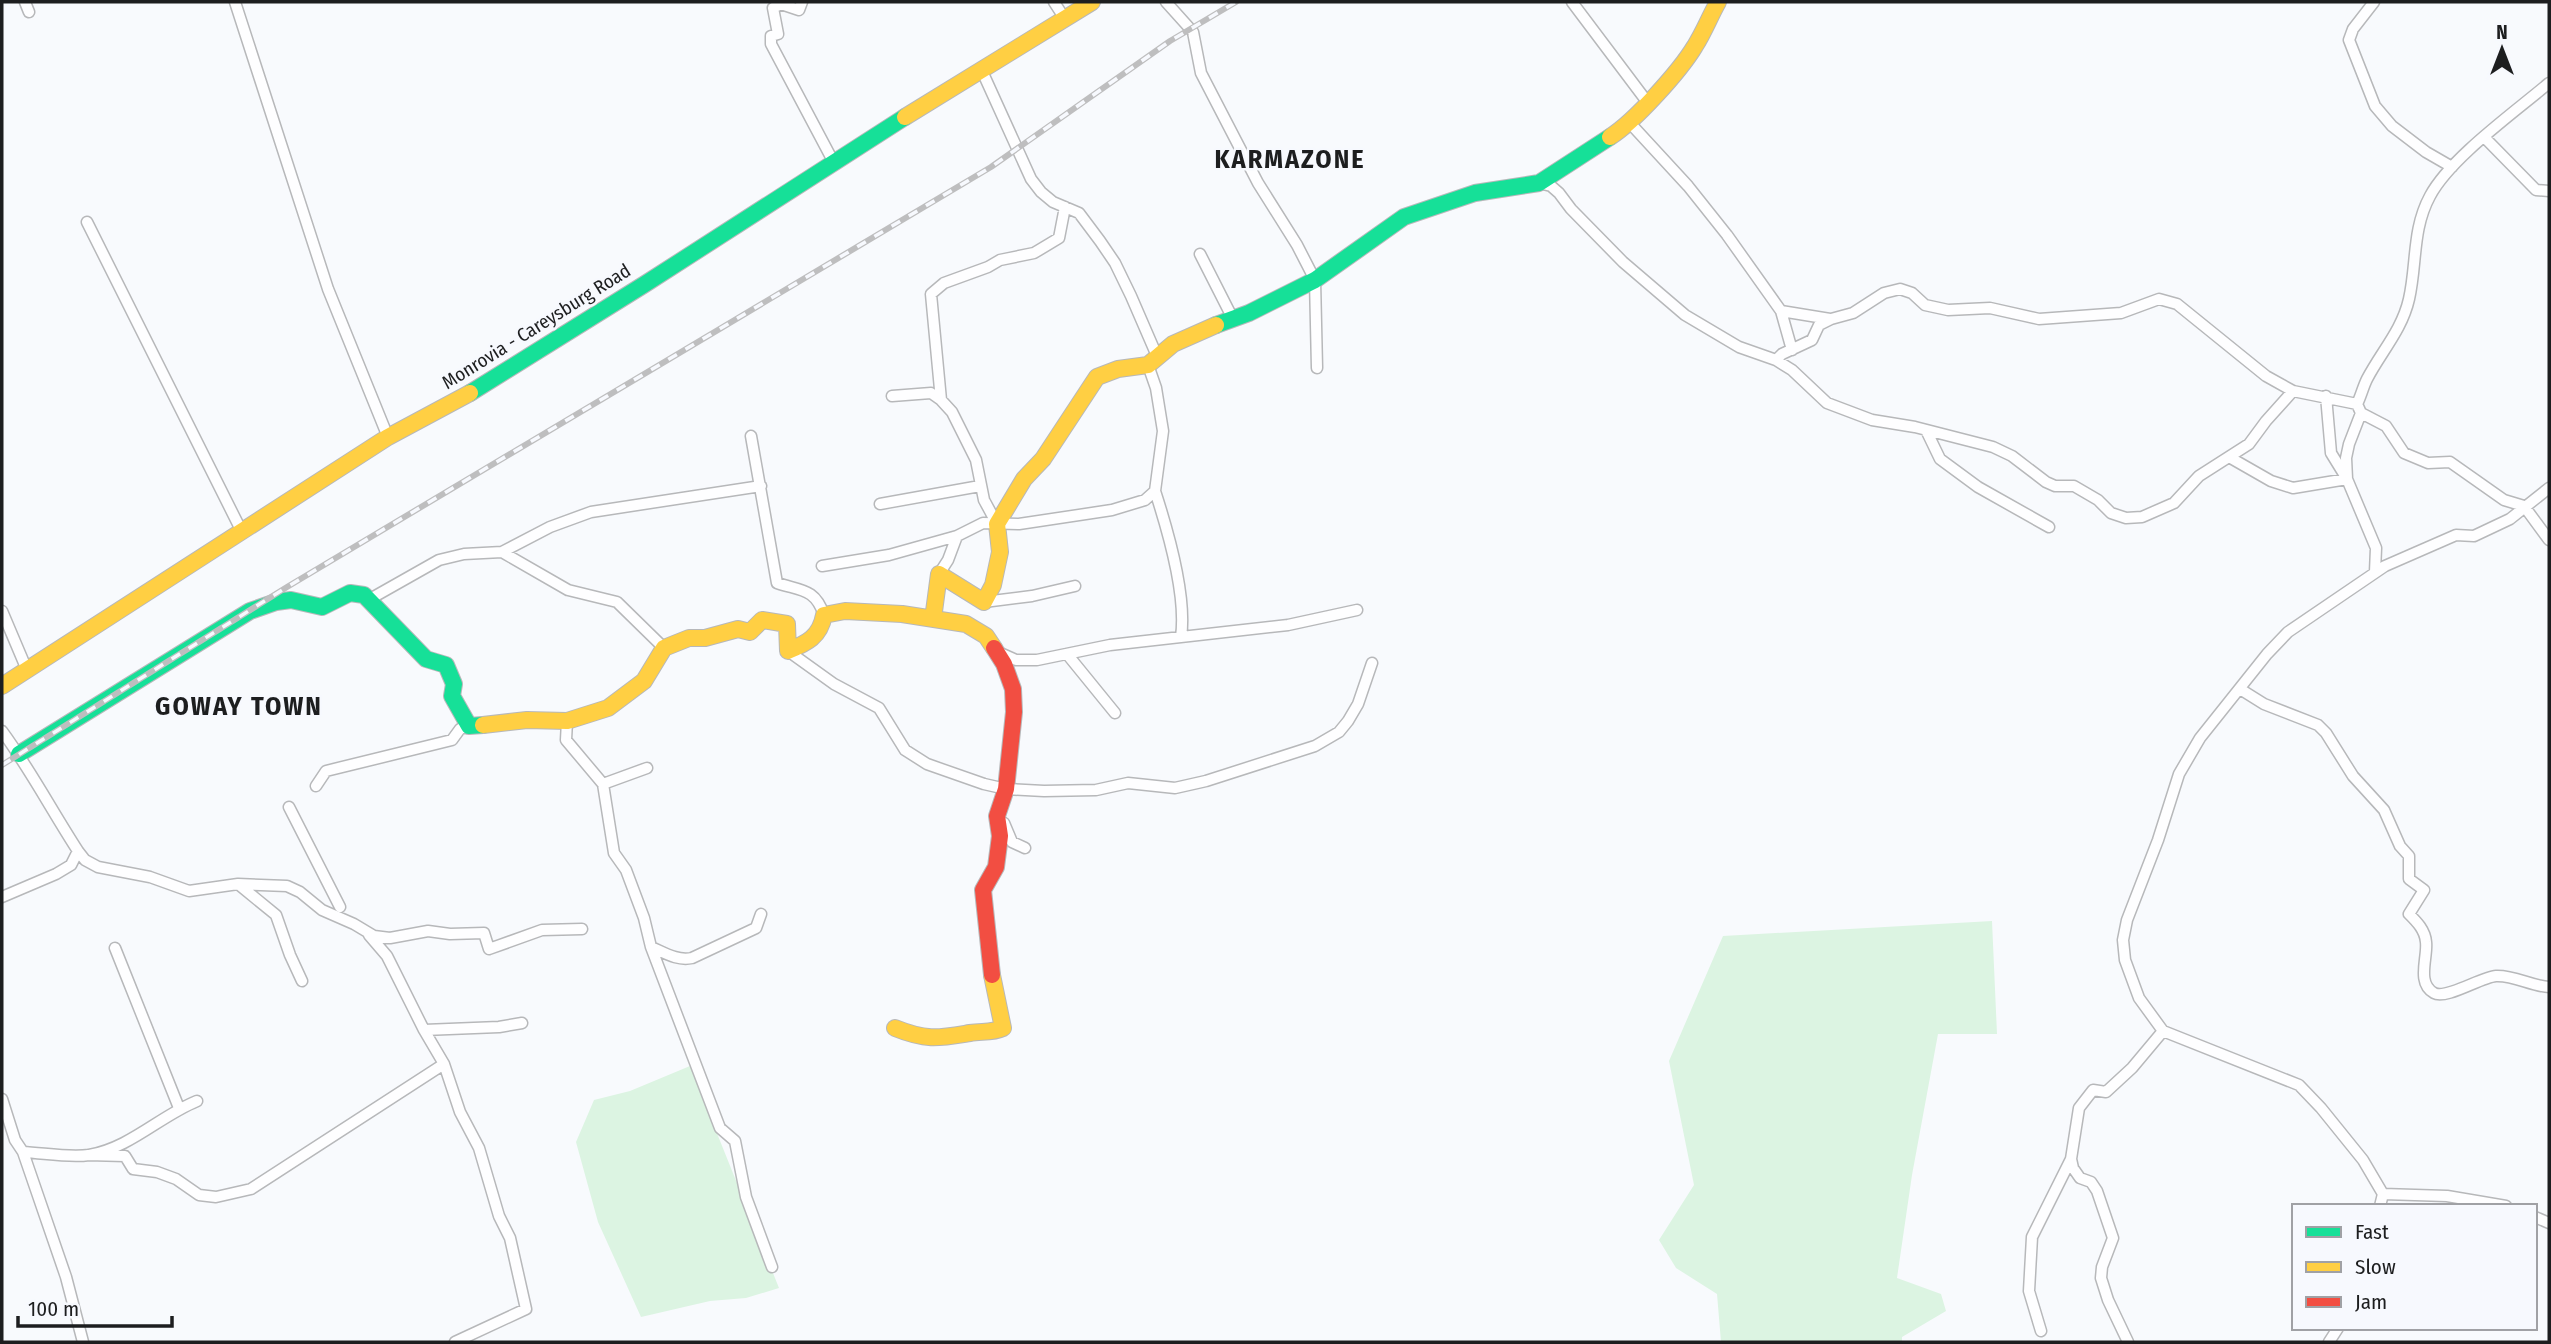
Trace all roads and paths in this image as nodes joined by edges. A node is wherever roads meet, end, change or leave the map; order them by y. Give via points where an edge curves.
1 (235, 2) edge
2 (802, 2) edge
3 (1054, 2) edge
4 (1092, 2) edge
5 (1166, 2) edge
6 (1572, 2) edge
7 (1718, 2) edge
8 (2374, 2) edge
9 (1065, 19) junction
10 (982, 71) junction
11 (2549, 83) edge
12 (1647, 103) junction
13 (1629, 122) junction
14 (2485, 138) junction
15 (832, 161) junction
16 (2452, 167) junction
17 (1539, 183) junction
18 (2549, 191) edge
19 (1065, 207) junction
20 (87, 222) dead end
21 (1200, 254) dead end
22 (1315, 280) junction
23 (1781, 311) junction
24 (1232, 317) junction
25 (1832, 319) junction
26 (1791, 350) junction
27 (1152, 360) junction
28 (1776, 360) junction
29 (1317, 368) dead end
30 (2294, 391) junction
31 (892, 396) dead end
32 (2326, 396) junction
33 (941, 400) junction
34 (2359, 408) junction
35 (1926, 430) junction
36 (751, 436) dead end
37 (388, 437) junction
38 (2229, 457) junction
39 (2347, 479) junction
40 (761, 486) junction
41 (980, 486) junction
42 (2549, 488) edge
43 (1155, 491) junction
44 (880, 504) dead end
45 (2524, 506) junction
46 (997, 524) junction
47 (2049, 527) dead end
48 (242, 532) junction
49 (957, 536) junction
50 (2549, 540) edge
51 (502, 552) junction
52 (822, 566) dead end
53 (2375, 572) junction
54 (939, 574) junction
55 (1075, 586) dead end
56 (370, 599) junction
57 (984, 602) junction
58 (1357, 610) dead end
59 (2, 611) edge
60 (824, 615) junction
61 (933, 620) junction
62 (1181, 637) junction
63 (664, 648) junction
64 (788, 651) junction
65 (995, 651) junction
66 (1067, 654) junction
67 (1372, 663) dead end
68 (27, 670) junction
69 (2, 685) edge
70 (2240, 689) junction
71 (1115, 713) dead end
72 (567, 721) junction
73 (469, 726) junction
74 (2, 731) edge
75 (19, 754) junction
76 (647, 768) dead end
77 (603, 784) junction
78 (316, 786) dead end
79 (1006, 789) junction
80 (289, 807) dead end
81 (997, 816) junction
82 (1025, 848) dead end
83 (78, 852) junction
84 (238, 884) junction
85 (2, 897) edge
86 (340, 907) dead end
87 (761, 914) dead end
88 (582, 929) dead end
89 (364, 931) junction
90 (651, 947) junction
91 (115, 948) dead end
92 (302, 981) dead end
93 (2549, 987) edge
94 (522, 1023) dead end
95 (894, 1028) dead end
96 (424, 1030) junction
97 (2163, 1031) junction
98 (444, 1064) junction
99 (2, 1100) edge
100 (197, 1101) dead end
101 (179, 1108) junction
102 (23, 1152) junction
103 (88, 1155) junction
104 (2071, 1159) junction
105 (2383, 1194) junction
106 (2380, 1204) edge
107 (2494, 1204) edge
108 (772, 1267) dead end
109 (2041, 1331) dead end
110 (83, 1342) edge
111 (455, 1342) edge
112 (2128, 1342) edge

1 - 37 street via 328,289
2 - 15 street via 799,10 780,4 773,8 778,34 771,36 771,44
3 - 9 street
4 - 9 street, Monrovia - Careysburg Road
5 - 22 street via 1193,32 1200,73
6 - 12 street
7 - 12 street via 1694,48
8 - 16 street via 2349,40 2375,106 2392,127
9 - 10 street, Monrovia - Careysburg Road
10 - 15 street, Monrovia - Careysburg Road
10 - 19 street via 1031,180
11 - 14 street
12 - 13 street
13 - 17 street
13 - 23 street via 1696,196
14 - 16 street
14 - 18 street via 2536,190
15 - 37 street, Monrovia - Careysburg Road via 482,386
16 - 34 street via 2430,194 2420,218 2409,300 2396,335 2368,379
17 - 22 street via 1475,193 1404,217
17 - 28 street via 1559,193 1623,262 1685,315 1739,347
19 - 27 street via 1079,213 1115,263
19 - 33 street via 1059,238 1034,253 1000,260 944,283 930,294
20 - 48 street
21 - 24 street
22 - 24 street
22 - 29 street
23 - 25 street
23 - 26 street
24 - 27 street via 1173,344
25 - 26 street via 1819,325 1812,340
25 - 30 street via 1900,289 1925,305 1948,310 1990,308 2039,319 2121,313 2159,299 2177,304 2266,376
26 - 28 street
27 - 43 street via 1163,431
27 - 46 street via 1097,377
28 - 35 street via 1827,403 1872,420
30 - 32 street
30 - 38 street via 2249,444
31 - 33 street via 931,393
32 - 34 street
32 - 39 street via 2331,453
33 - 41 street via 976,460
34 - 39 street via 2346,458
34 - 45 street via 2386,426 2404,453 2428,463 2450,462 2504,500
35 - 38 street via 1993,447 2046,482 2074,486 2111,513 2126,518 2142,517 2174,503 2199,476
35 - 47 street via 1940,459
36 - 40 street
37 - 48 street, Monrovia - Careysburg Road
38 - 39 street via 2293,488
39 - 53 street via 2376,548
40 - 51 street via 591,512
40 - 60 street via 777,583 811,593
41 - 44 street
41 - 46 street
42 - 45 street
43 - 46 street via 1145,500 1112,510
43 - 62 street via 1176,574
45 - 50 street
45 - 53 street via 2510,519 2474,536 2456,535
46 - 49 street via 984,523
46 - 57 street via 1000,552
48 - 68 street, Monrovia - Careysburg Road
49 - 52 street via 889,555
49 - 54 street
51 - 56 street via 439,561
51 - 63 street via 568,590 617,602
53 - 70 street via 2288,632
54 - 57 street
54 - 61 street
55 - 57 street
56 - 73 street via 426,659 446,665 454,684 452,696
56 - 75 street via 350,593 322,607 291,600 250,611
58 - 62 street via 1288,625
59 - 68 street
60 - 61 street via 845,611
60 - 64 street via 818,635
61 - 65 street via 965,624 986,636
62 - 66 street
63 - 64 street via 689,638 738,629 750,632 762,620 787,624
63 - 72 street via 644,681 608,708
64 - 79 street via 834,684 879,708 905,750 927,764
65 - 66 street via 1016,660
65 - 79 street via 1013,689
66 - 71 street
67 - 79 street via 1349,721 1315,746 1175,788 1129,783 1096,790
68 - 69 street, Monrovia - Careysburg Road
70 - 93 street via 2264,704 2318,725 2353,776 2384,810 2409,856 2409,879 2424,890 2409,914 2427,943 2425,980 2432,992 2447,994 2496,976
70 - 97 street via 2200,738 2179,774 2127,920 2125,960 2138,998
72 - 73 street
72 - 77 street via 566,740
73 - 78 street via 452,740 326,771
74 - 75 street
75 - 83 street
76 - 77 street
77 - 90 street via 614,853 626,870
79 - 81 street
80 - 86 street
81 - 82 street via 1004,821 1012,842
81 - 95 street via 996,867 983,890 990,963 1003,1028 992,1034 952,1038 931,1038
83 - 84 street via 98,867 150,877 189,891
83 - 85 street via 71,865 56,874
84 - 89 street via 293,889
84 - 92 street via 276,915
87 - 90 street via 756,928 692,958 673,957
88 - 89 street via 542,930 489,949 484,933 428,931 390,938
89 - 96 street via 387,956
90 - 108 street via 720,1128 735,1141 746,1197
91 - 101 street
94 - 96 street
96 - 98 street
97 - 104 street via 2115,1084 2106,1092 2093,1090 2079,1108
97 - 105 street via 2299,1084 2363,1160
98 - 103 street via 251,1189 216,1197 199,1195 176,1178 133,1169 125,1156
98 - 111 street via 510,1238 526,1309
99 - 102 street
100 - 101 street
101 - 103 street via 123,1144
102 - 103 street
102 - 110 street
104 - 109 street via 2032,1237 2029,1291
104 - 112 street via 2080,1178 2091,1182 2097,1191 2113,1238 2101,1278
105 - 106 street
105 - 107 street via 2447,1196

